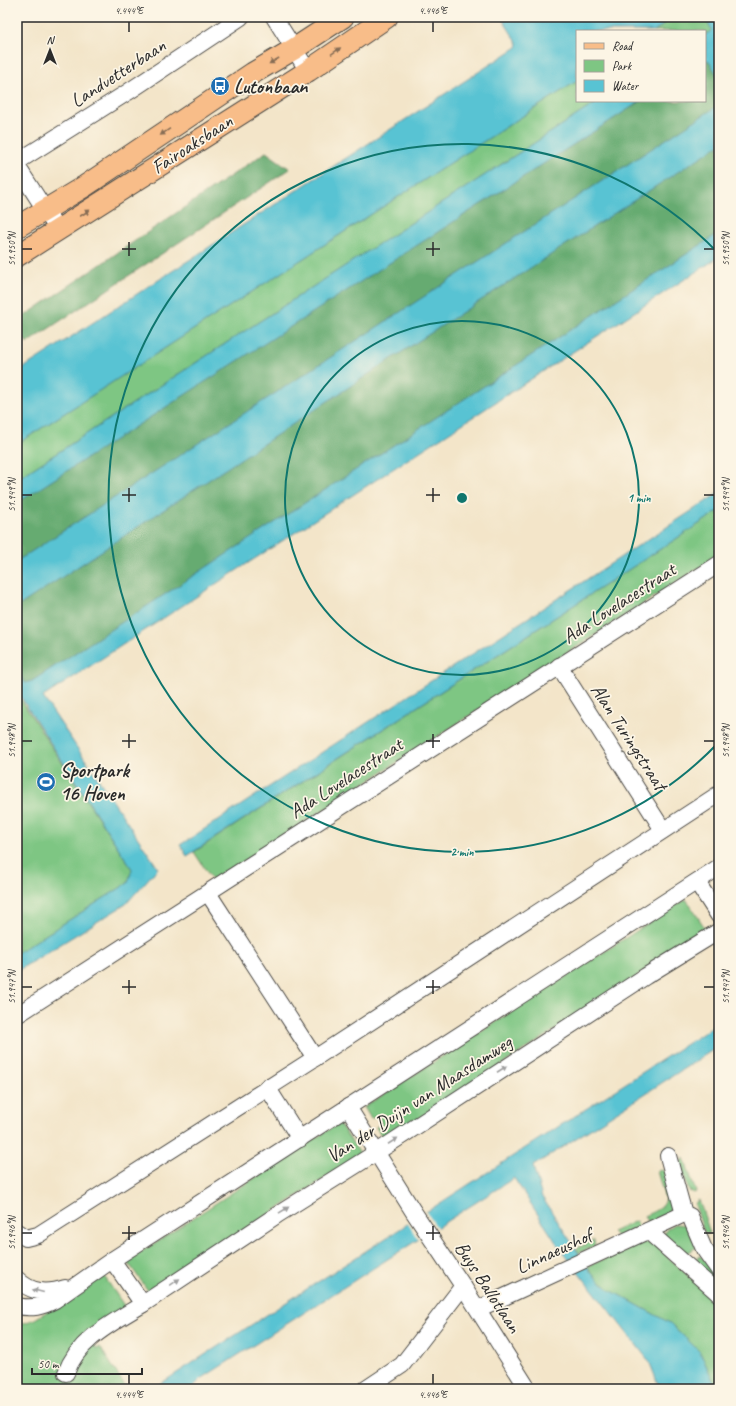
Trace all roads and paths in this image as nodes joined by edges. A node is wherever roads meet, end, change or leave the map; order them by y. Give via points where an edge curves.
1 (241, 17) edge
2 (274, 17) edge
3 (342, 17) edge
4 (387, 17) edge
5 (294, 49) junction
6 (308, 71) junction
7 (17, 162) edge
8 (17, 166) edge
9 (44, 210) junction
10 (17, 227) edge
11 (58, 230) junction
12 (17, 256) edge
13 (719, 564) edge
14 (559, 666) junction
15 (719, 794) edge
16 (664, 830) junction
17 (719, 867) edge
18 (697, 882) junction
19 (208, 893) junction
20 (719, 916) edge
21 (719, 931) edge
22 (17, 1015) edge
23 (315, 1058) junction
24 (267, 1087) junction
25 (348, 1107) junction
26 (300, 1139) junction
27 (377, 1152) junction
28 (668, 1156) dead end
29 (684, 1214) junction
30 (648, 1231) junction
31 (22, 1235) edge
32 (704, 1249) junction
33 (112, 1260) junction
34 (684, 1264) junction
35 (719, 1270) edge
36 (86, 1277) junction
37 (17, 1279) edge
38 (463, 1286) junction
39 (719, 1293) edge
40 (143, 1304) junction
41 (17, 1306) edge
42 (478, 1309) junction
43 (66, 1373) dead end
44 (366, 1389) edge
45 (528, 1389) edge

1 - 7 street, Landvetterbaan
2 - 5 street
3 - 5 main road, Fairoaksbaan
6 -> 4 main road, Fairoaksbaan
5 - 6 street
5 -> 9 main road, Fairoaksbaan via 253,73 85,186
11 -> 6 main road, Fairoaksbaan
8 - 9 street
9 - 10 main road, Fairoaksbaan
9 - 11 street
11 - 12 main road, Fairoaksbaan
13 - 14 street, Ada Lovelacestraat
14 - 16 street, Alan Turingstraat
14 - 19 street, Ada Lovelacestraat
15 - 16 street
16 - 23 street
17 - 18 street, Van der Duijn van Maasdamweg
18 - 20 street
18 - 25 street, Van der Duijn van Maasdamweg
19 - 22 street, Ada Lovelacestraat
19 - 23 street
27 -> 21 street, Van der Duijn van Maasdamweg
23 - 24 street
24 - 26 street, Van der Duijn van Maasdamweg
24 - 31 street via 38,1235
25 - 26 street, Van der Duijn van Maasdamweg
25 - 27 street, Buys Ballotlaan
26 - 33 street, Van der Duijn van Maasdamweg
27 - 38 street, Buys Ballotlaan
40 -> 27 street, Van der Duijn van Maasdamweg
28 - 29 street
29 - 30 street, Linnaeushof
29 - 32 street via 692,1219
30 - 34 street
30 - 42 street, Linnaeushof
32 - 34 street
32 - 35 street
33 - 36 street, Van der Duijn van Maasdamweg
33 - 40 street
34 - 39 street
36 -> 37 street, Van der Duijn van Maasdamweg via 54,1292 37,1292
36 - 41 street, Van der Duijn van Maasdamweg via 46,1305 28,1308
38 - 42 street, Buys Ballotlaan
38 - 44 street via 402,1365
40 - 43 street, Van der Duijn van Maasdamweg via 86,1342 70,1362
42 - 45 street, Buys Ballotlaan

